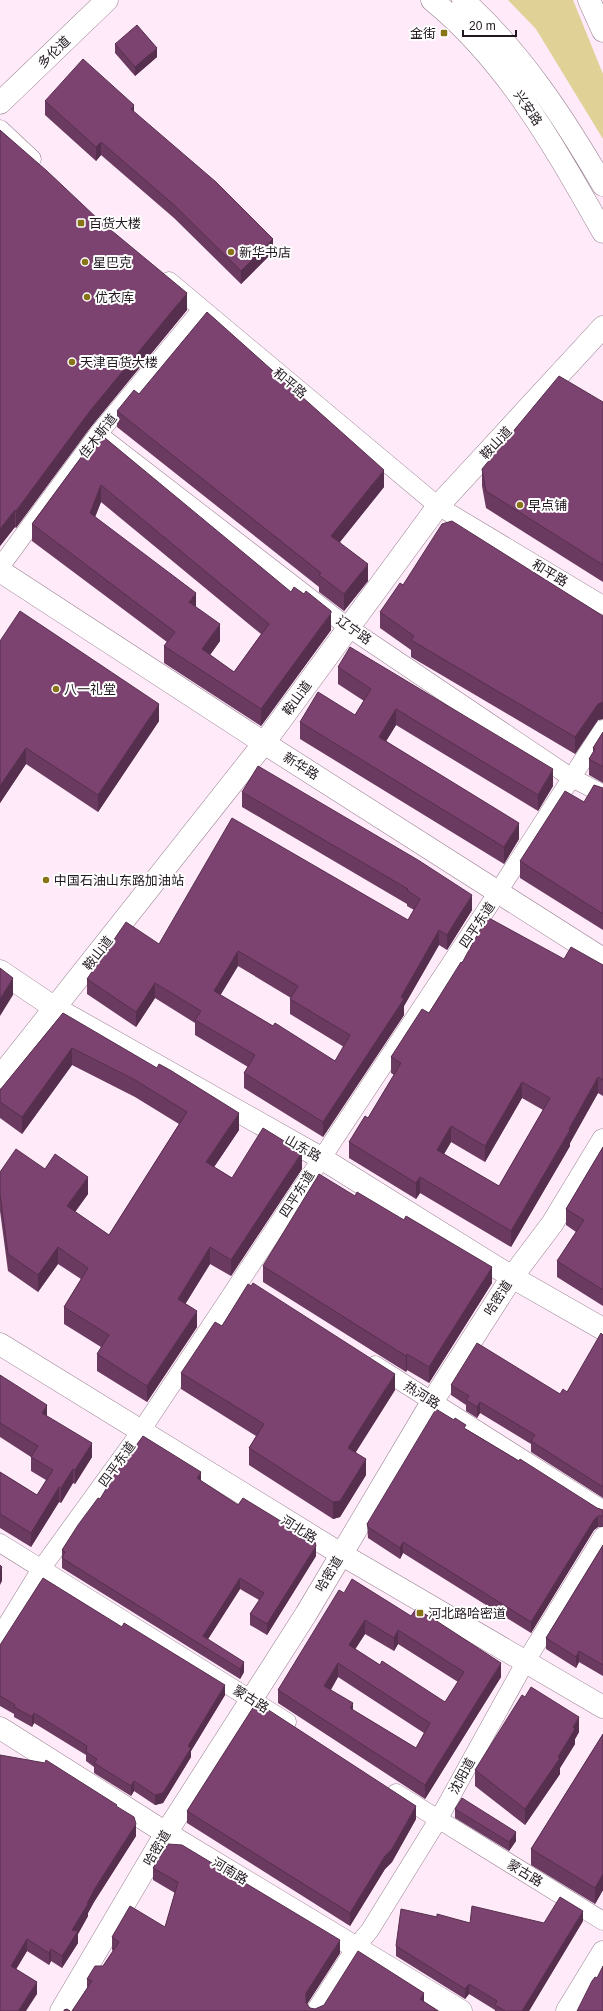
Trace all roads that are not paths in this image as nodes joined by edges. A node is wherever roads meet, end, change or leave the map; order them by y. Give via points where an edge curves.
1 (107, 0) edge
2 (432, 0) edge
3 (463, 0) edge
4 (589, 0) edge
5 (603, 30) edge
6 (0, 103) edge
7 (0, 129) edge
8 (45, 171) edge
9 (603, 185) edge
10 (603, 232) edge
11 (154, 269) edge
12 (202, 309) junction
13 (603, 327) edge
14 (98, 434) junction
15 (438, 506) junction
16 (0, 567) edge
17 (0, 571) edge
18 (603, 605) edge
19 (349, 628) junction
20 (603, 729) edge
21 (264, 743) junction
22 (572, 778) junction
23 (603, 794) edge
24 (498, 892) junction
25 (603, 959) edge
26 (0, 971) edge
27 (55, 1008) junction
28 (0, 1077) edge
29 (603, 1140) edge
30 (320, 1158) junction
31 (512, 1277) junction
32 (603, 1329) edge
33 (0, 1344) edge
34 (360, 1356) edge
35 (432, 1402) junction
36 (141, 1430) junction
37 (603, 1510) edge
38 (603, 1536) edge
39 (0, 1544) edge
40 (341, 1554) junction
41 (41, 1569) junction
42 (0, 1636) edge
43 (526, 1661) junction
44 (252, 1699) junction
45 (603, 1706) edge
46 (0, 1728) edge
47 (298, 1729) edge
48 (385, 1786) edge
49 (438, 1820) junction
50 (166, 1833) junction
51 (603, 1921) edge
52 (356, 1946) junction
53 (603, 1952) edge
54 (61, 2011) edge
55 (315, 2011) edge
56 (461, 2011) edge
57 (567, 2011) edge

1 - 6 street, 多伦道
2 - 10 street, 兴安路 via 459,23 509,80 544,131
3 - 9 street, 兴安路 via 487,23 529,72 572,133
4 - 5 street
7 - 8 street
11 - 12 street, 和平路
12 - 14 street, 佳木斯道
12 - 15 street, 和平路
13 - 15 street, 鞍山道
14 - 16 street, 佳木斯道
14 - 19 street, 辽宁路
15 - 18 street, 和平路
15 - 19 street, 鞍山道
17 - 21 street, 新华路
19 - 21 street, 鞍山道
19 - 22 street, 辽宁路
20 - 22 street, 四平东道
21 - 24 street, 新华路
21 - 27 street, 鞍山道
22 - 23 street, 辽宁路
22 - 24 street, 四平东道
24 - 25 street, 新华路
24 - 30 street, 四平东道
26 - 27 street, 山东路
27 - 28 street, 鞍山道
27 - 30 street, 山东路
29 - 31 street, 哈密道 via 552,1224
30 - 31 street, 山东路
30 - 36 street, 四平东道 via 247,1284
31 - 32 street, 山东路
31 - 35 street, 哈密道
33 - 36 street, 河北路
34 - 35 street, 热河路
35 - 37 street, 热河路
35 - 40 street, 哈密道
36 - 40 street, 河北路
36 - 41 street, 四平东道
38 - 43 street, 沈阳道
39 - 41 street, 蒙古路
40 - 43 street, 河北路
40 - 44 street, 哈密道
41 - 42 street, 四平东道
41 - 44 street, 蒙古路
43 - 45 street, 河北路
43 - 49 street, 沈阳道
44 - 47 street, 蒙古路
44 - 50 street, 哈密道
46 - 50 street, 河南路
48 - 49 street, 蒙古路
49 - 51 street, 蒙古路
49 - 52 street, 沈阳道 via 370,1930
50 - 52 street, 河南路
50 - 54 street, 哈密道
52 - 55 street, 沈阳道
52 - 56 street, 河南路
53 - 57 street

